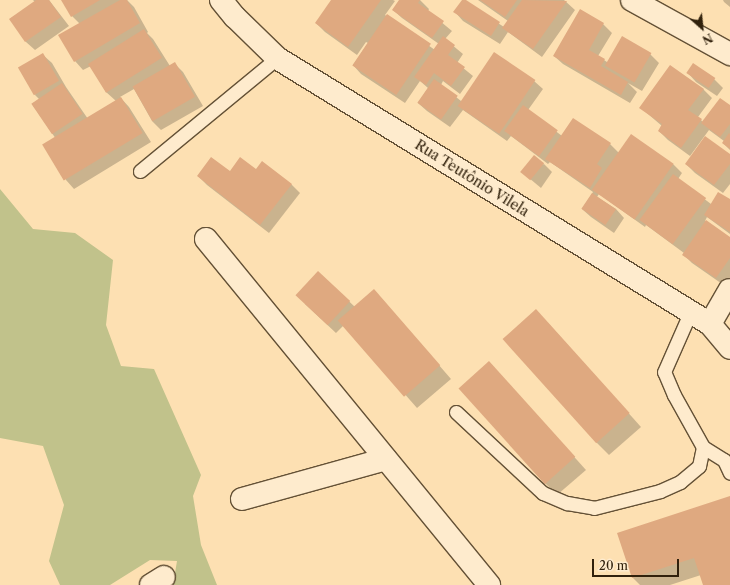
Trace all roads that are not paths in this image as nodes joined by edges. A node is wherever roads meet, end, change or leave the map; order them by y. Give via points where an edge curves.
1 (221, 0) edge
2 (632, 0) edge
3 (730, 54) edge
4 (277, 58) junction
5 (140, 171) dead end
6 (206, 239) dead end
7 (730, 290) edge
8 (690, 313) junction
9 (710, 324) junction
10 (730, 348) edge
11 (456, 412) dead end
12 (703, 447) junction
13 (386, 459) junction
14 (730, 473) edge
15 (242, 499) dead end
16 (489, 585) edge

1 - 4 street, Rua Teutônio Vilela via 234,17
2 - 3 street
4 - 5 lane
4 - 8 street, Rua Teutônio Vilela
6 - 13 street
7 - 9 street
8 - 9 street, Rua Teutônio Vilela
8 - 12 lane via 664,372
9 - 10 street, Rua Teutônio Vilela
11 - 12 lane via 542,493 567,503 594,508 660,491 680,482 699,466
12 - 14 lane via 724,460
13 - 15 street
13 - 16 street

